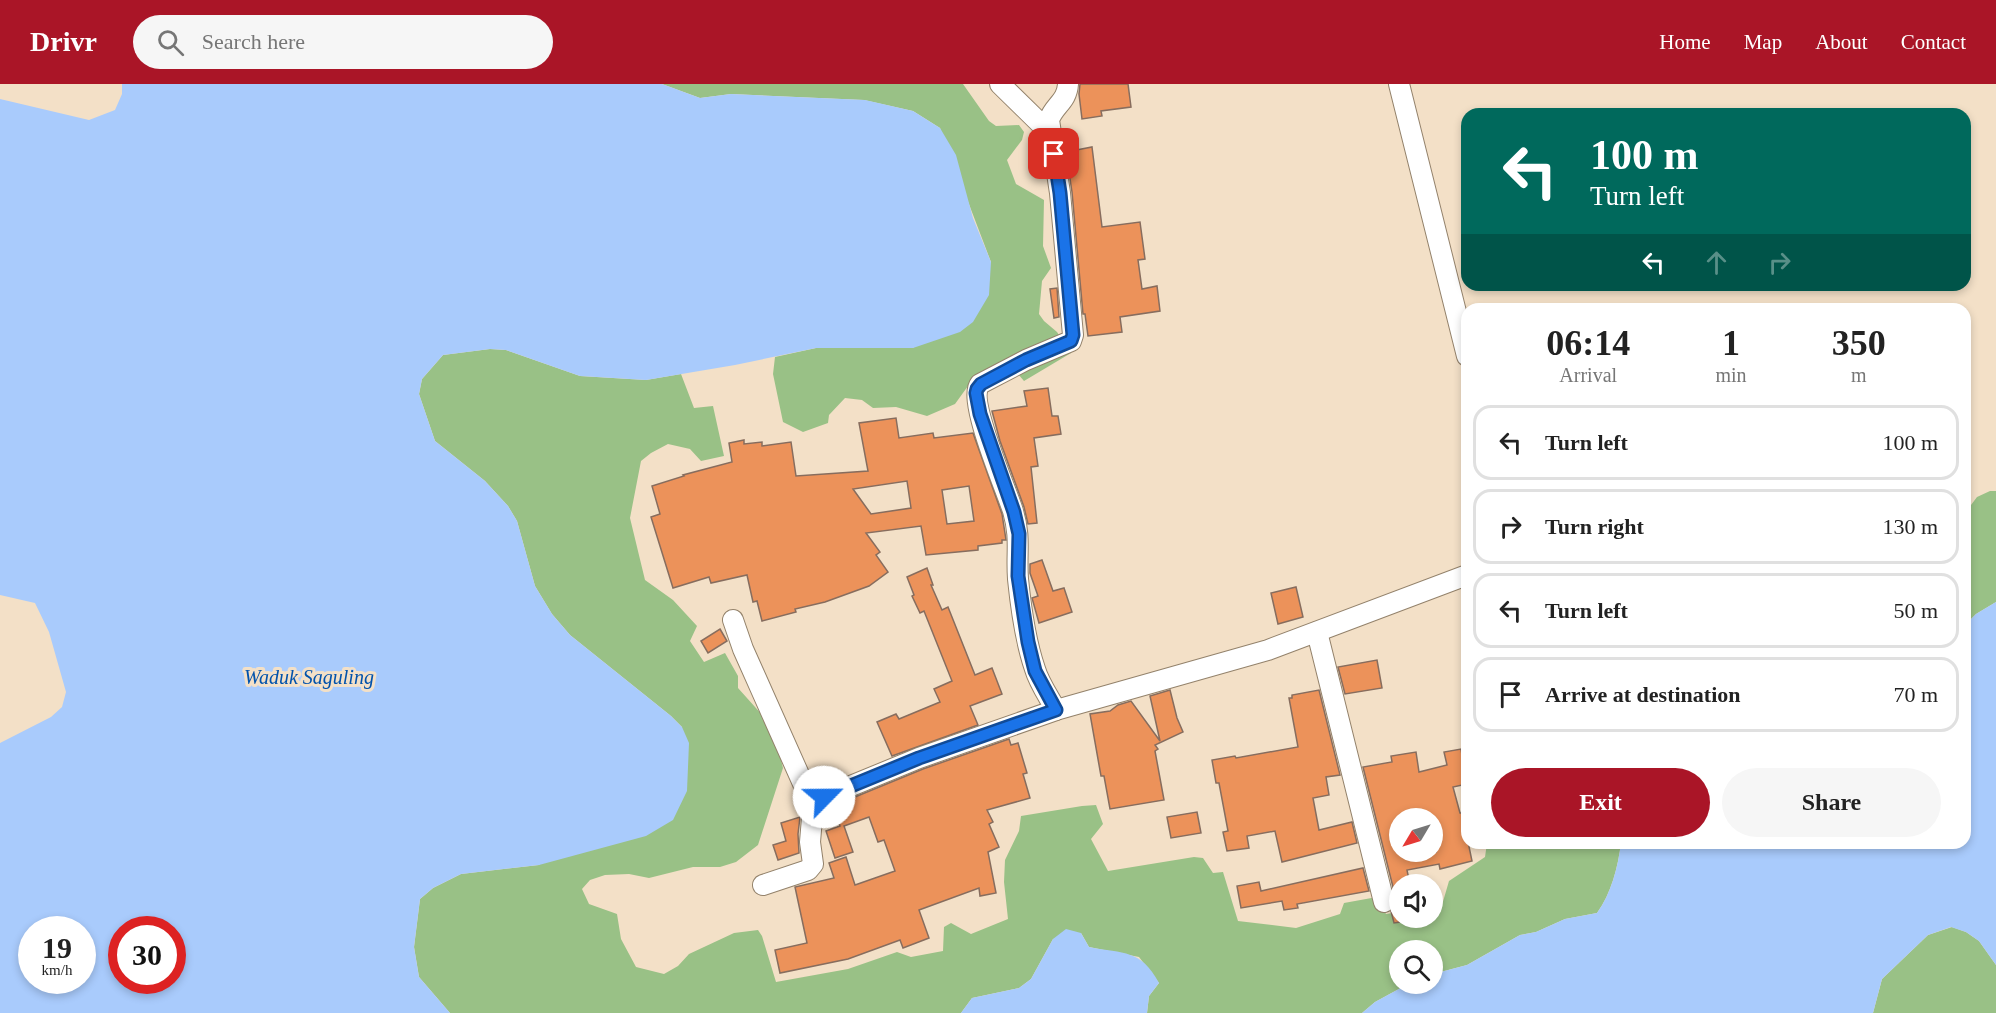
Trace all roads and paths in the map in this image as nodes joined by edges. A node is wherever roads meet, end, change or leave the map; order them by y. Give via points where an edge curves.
1 (1000, 84) edge
2 (1068, 84) edge
3 (1399, 84) edge
4 (1051, 134) junction
5 (1461, 332) edge
6 (1461, 577) edge
7 (733, 621) dead end
8 (1317, 632) junction
9 (1056, 710) junction
10 (813, 806) junction
11 (763, 885) dead end
12 (1384, 902) dead end

1 - 4 street
2 - 4 street via 1066,98 1051,114
3 - 5 street
4 - 9 street via 1073,335 1071,341 981,384 976,393 1019,534 1018,576 1035,671
6 - 8 street
7 - 10 street
8 - 9 street via 1268,650
8 - 12 street
9 - 10 street via 919,758 824,797
10 - 11 street via 813,864 808,870

